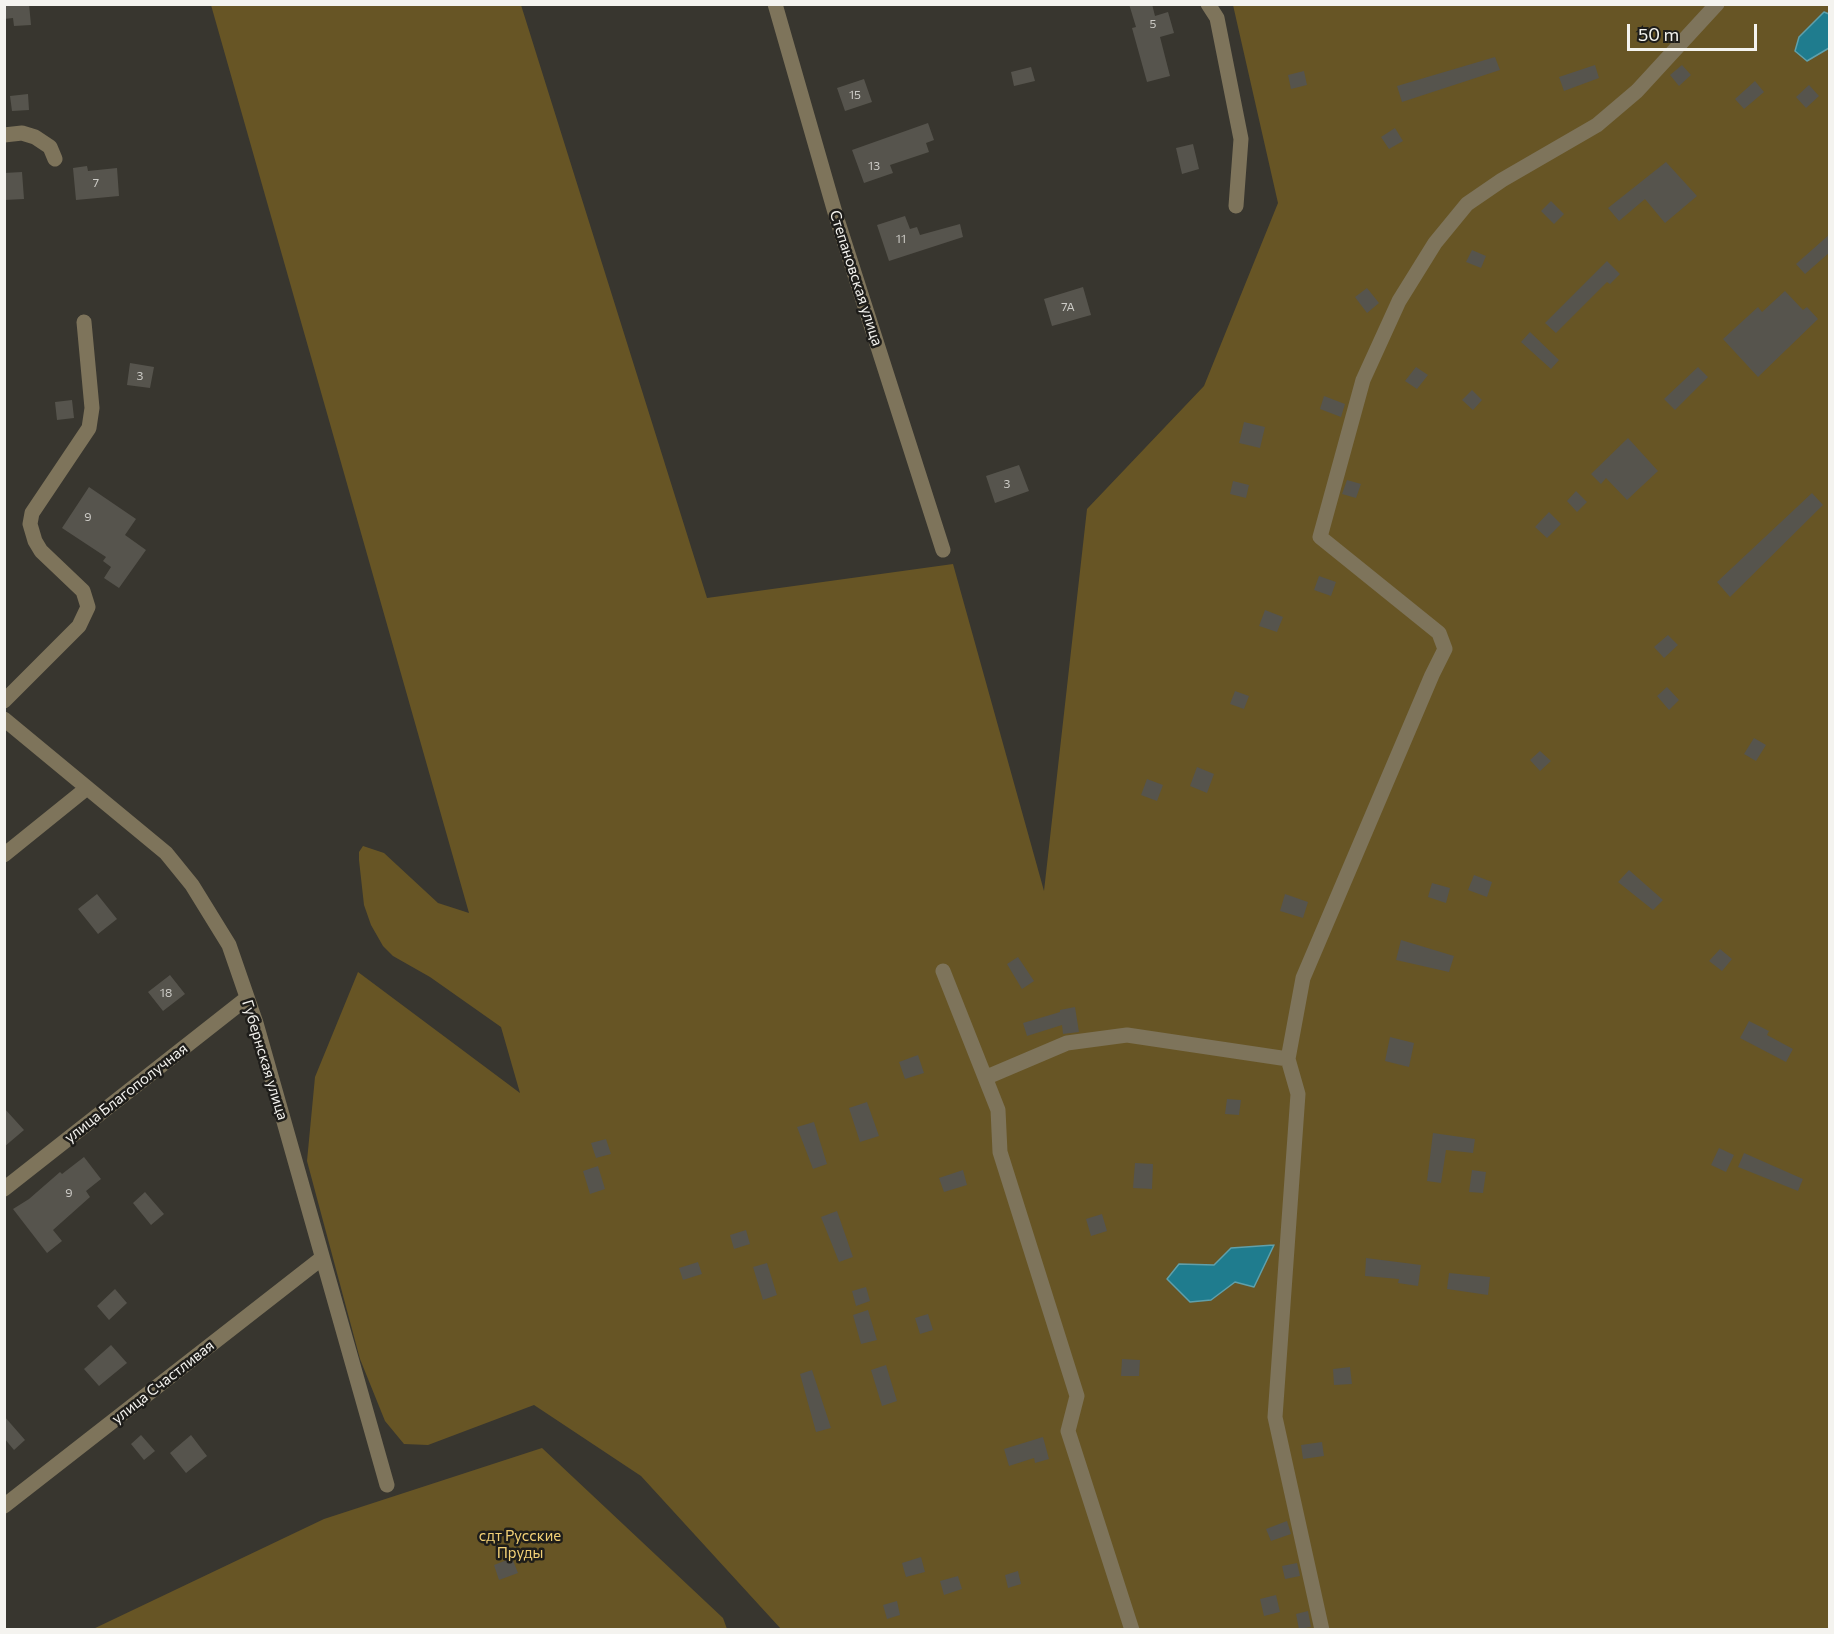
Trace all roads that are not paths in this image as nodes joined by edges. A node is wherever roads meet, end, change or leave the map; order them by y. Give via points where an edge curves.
1 (775, 4) edge
2 (1208, 4) edge
3 (1717, 4) edge
4 (4, 135) edge
5 (55, 159) dead end
6 (1236, 206) dead end
7 (84, 322) dead end
8 (943, 550) dead end
9 (4, 701) edge
10 (4, 719) edge
11 (87, 788) junction
12 (4, 855) edge
13 (943, 971) dead end
14 (247, 998) junction
15 (1288, 1059) junction
16 (987, 1077) junction
17 (4, 1189) edge
18 (322, 1258) junction
19 (387, 1485) dead end
20 (4, 1506) edge
21 (1132, 1629) edge
22 (1322, 1629) edge

1 - 8 street, Степановская улица via 836,216
2 - 6 street via 1217,18 1241,139
3 - 15 street via 1637,91 1596,125 1467,204 1435,243 1409,285 1363,380 1320,537 1439,633 1445,649 1303,978
4 - 5 street via 36,136 50,147
7 - 9 street via 92,408 89,428 32,513 30,524 41,550 84,591 88,608 79,626
10 - 11 street, Губернская улица
11 - 12 street
11 - 14 street, Губернская улица via 166,853 192,885 229,945
13 - 16 street
14 - 17 street, улица Благополучная
14 - 18 street, Губернская улица
15 - 16 street via 1127,1035 1067,1043
15 - 22 street via 1298,1094 1275,1417
16 - 21 street via 998,1110 1000,1152 1077,1396 1068,1431
18 - 19 street, Губернская улица
18 - 20 street, улица Счастливая

